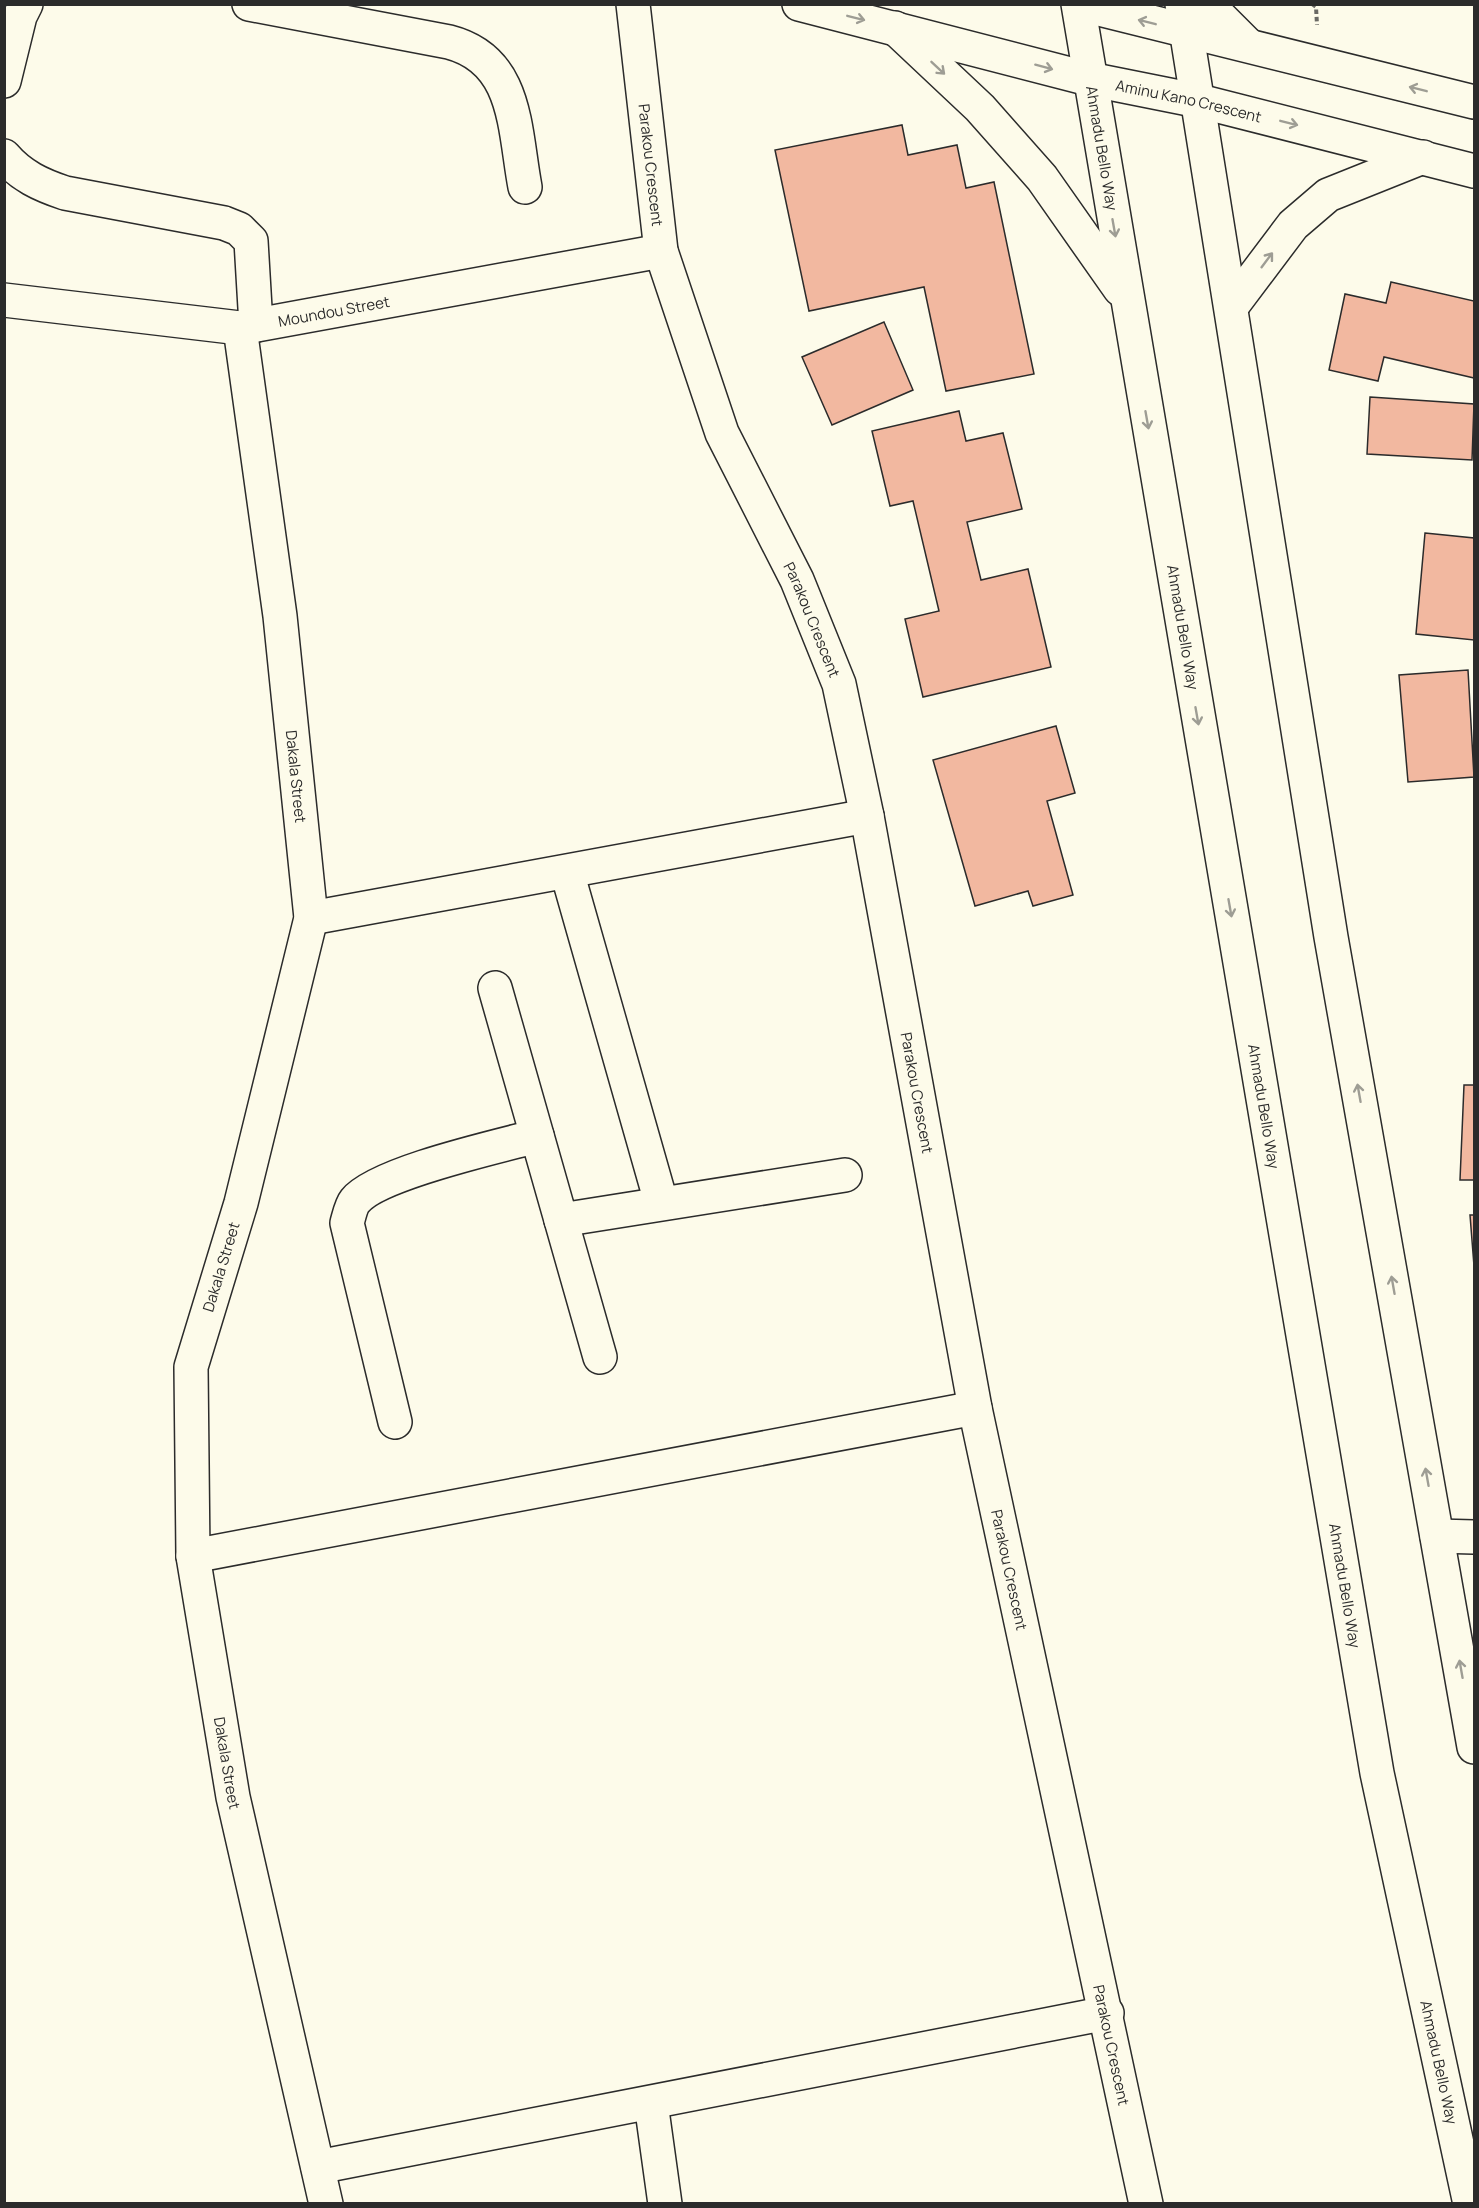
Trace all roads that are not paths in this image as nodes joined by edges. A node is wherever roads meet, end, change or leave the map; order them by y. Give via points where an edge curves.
1 (26, 4) edge
2 (249, 4) edge
3 (633, 4) edge
4 (799, 4) edge
5 (1078, 4) edge
6 (1207, 4) edge
7 (1184, 18) edge
8 (895, 28) junction
9 (1250, 48) junction
10 (1089, 79) junction
11 (4, 81) edge
12 (1199, 101) junction
13 (1474, 102) edge
14 (4, 156) edge
15 (1423, 157) junction
16 (1474, 171) edge
17 (525, 187) dead end
18 (661, 251) junction
19 (1125, 296) junction
20 (4, 300) edge
21 (1232, 306) junction
22 (248, 327) junction
23 (867, 816) junction
24 (567, 872) junction
25 (311, 918) junction
26 (495, 988) dead end
27 (537, 1136) junction
28 (845, 1175) dead end
29 (661, 1202) junction
30 (561, 1220) junction
31 (600, 1357) dead end
32 (975, 1408) junction
33 (395, 1422) dead end
34 (1437, 1536) junction
35 (1474, 1537) edge
36 (193, 1556) junction
37 (1474, 1747) edge
38 (1107, 2013) junction
39 (651, 2103) junction
40 (318, 2167) junction
41 (326, 2204) edge
42 (666, 2204) edge
43 (1146, 2204) edge
44 (1470, 2204) edge

1 - 11 street
2 - 17 street via 449,42 482,57 508,91
3 - 18 street, Parakou Crescent
4 -> 8 street, Aminu Kano Crescent
7 -> 5 street
5 - 10 street, Ahmadu Bello Way
6 - 9 street
7 - 9 street
7 - 12 street
8 -> 10 street, Aminu Kano Crescent
8 -> 19 street via 980,108 1042,178
13 -> 9 street
10 - 12 street, Aminu Kano Crescent
10 -> 19 street, Ahmadu Bello Way
12 -> 15 street, Aminu Kano Crescent
12 - 21 street
14 - 22 street, Dakala Street via 40,185 65,193 239,228 251,241
15 - 16 street, Aminu Kano Crescent
21 -> 15 street via 1293,225 1328,195
18 - 22 street, Moundou Street
18 - 23 street, Parakou Crescent via 722,433 797,580 840,684
19 -> 44 street, Ahmadu Bello Way via 1377,1773
20 - 22 street, Moundou Street
34 -> 21 street via 1331,936
22 - 25 street, Dakala Street
23 - 24 street
23 - 32 street, Parakou Crescent
24 - 25 street
24 - 29 street
25 - 36 street, Dakala Street via 240,1203 191,1367
26 - 27 street
27 - 30 street
27 - 33 street via 381,1183 356,1201 347,1223
28 - 29 street
29 - 30 street
30 - 31 street
32 - 36 street
32 - 38 street, Parakou Crescent
34 - 35 street
37 -> 34 street
36 - 40 street, Dakala Street via 233,1797
38 - 39 street
38 - 43 street, Parakou Crescent
39 - 40 street
39 - 42 street
40 - 41 street, Dakala Street

